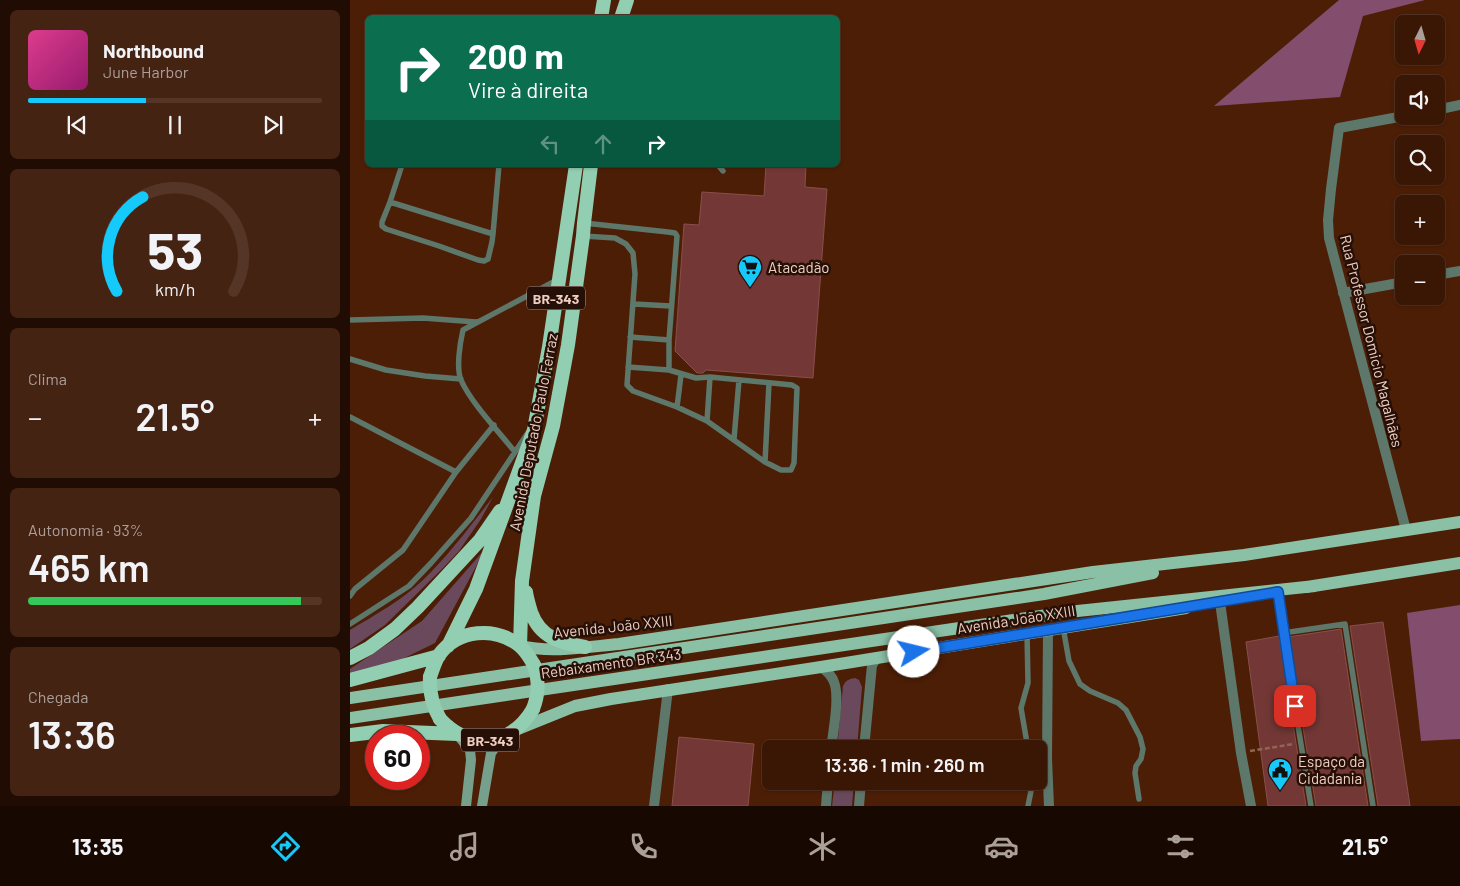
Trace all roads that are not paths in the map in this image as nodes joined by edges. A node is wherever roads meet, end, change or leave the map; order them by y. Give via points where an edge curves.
1 (604, 0) edge
2 (627, 0) edge
3 (602, 15) edge
4 (622, 15) edge
5 (1460, 105) edge
6 (1445, 108) edge
7 (1395, 118) edge
8 (401, 167) edge
9 (499, 167) edge
10 (576, 167) edge
11 (591, 167) edge
12 (720, 167) edge
13 (724, 171) dead end
14 (390, 202) junction
15 (583, 229) junction
16 (493, 234) junction
17 (1460, 271) edge
18 (1445, 274) edge
19 (559, 279) junction
20 (1395, 284) edge
21 (1343, 293) junction
22 (634, 304) junction
23 (671, 306) junction
24 (350, 320) edge
25 (476, 322) junction
26 (630, 337) junction
27 (669, 340) junction
28 (350, 359) edge
29 (628, 367) junction
30 (669, 370) junction
31 (681, 374) junction
32 (710, 377) junction
33 (461, 379) junction
34 (739, 380) junction
35 (770, 382) junction
36 (677, 407) junction
37 (350, 417) edge
38 (538, 417) junction
39 (707, 421) junction
40 (494, 425) junction
41 (734, 439) junction
42 (516, 452) junction
43 (765, 462) junction
44 (456, 472) junction
45 (511, 493) junction
46 (534, 496) junction
47 (1460, 522) edge
48 (1406, 530) junction
49 (1244, 555) junction
50 (1460, 563) edge
51 (1315, 586) junction
52 (1278, 592) junction
53 (350, 596) edge
54 (1220, 602) junction
55 (851, 623) joint
56 (350, 624) edge
57 (1063, 627) junction
58 (1048, 630) junction
59 (1027, 633) junction
60 (1283, 633) junction
61 (876, 640) joint
62 (520, 646) junction
63 (585, 647) junction
64 (443, 651) junction
65 (350, 658) edge
66 (877, 658) junction
67 (821, 667) junction
68 (350, 680) edge
69 (668, 690) junction
70 (350, 698) edge
71 (350, 718) edge
72 (512, 732) junction
73 (458, 734) junction
74 (350, 735) edge
75 (832, 740) edge
76 (865, 740) edge
77 (1026, 740) edge
78 (827, 790) edge
79 (860, 790) edge
80 (1032, 790) edge
81 (1139, 798) dead end
82 (466, 806) edge
83 (482, 806) edge
84 (654, 806) edge
85 (826, 806) edge
86 (859, 806) edge
87 (1028, 806) edge
88 (1049, 806) edge
89 (1252, 806) edge
90 (1310, 806) edge
91 (1373, 806) edge

1 - 3 highway
2 - 4 highway
5 - 6 street
7 - 21 street, Rua Professor Domicio Magalhães via 1340,128 1328,220 1329,238
8 - 14 lane
9 - 16 lane
10 - 19 highway, Avenida Deputado Paulo Ferraz / BR-343
11 - 15 highway, Avenida Deputado Paulo Ferraz / BR-343
12 - 13 lane
14 - 16 lane
14 - 16 lane via 382,222 386,229 478,260 488,259
15 - 22 lane via 615,238 633,253
15 - 23 lane via 668,232 677,236
15 - 46 highway, Avenida Deputado Paulo Ferraz / BR-343 via 568,345 553,426
17 - 18 street
19 - 25 lane
19 - 38 highway, Avenida Deputado Paulo Ferraz / BR-343
20 - 21 street
21 - 48 street, Rua Professor Domicio Magalhães
22 - 23 lane
22 - 26 lane
23 - 27 lane
24 - 25 lane via 423,318
25 - 33 lane via 463,330 459,348
26 - 27 lane
26 - 29 lane
27 - 30 lane
28 - 33 lane via 386,370
29 - 30 lane
29 - 36 lane via 628,385 633,391
30 - 31 lane
31 - 32 lane
31 - 36 lane
32 - 34 lane
32 - 39 lane
33 - 40 lane
34 - 35 lane
34 - 41 lane
35 - 43 lane
35 - 43 lane via 797,388 794,463 791,470 781,470
36 - 39 lane
37 - 44 lane
38 - 42 lane, Avenida Deputado Paulo Ferraz
38 - 45 highway, Avenida Deputado Paulo Ferraz / BR-343
39 - 41 lane
40 - 42 lane
40 - 44 lane
41 - 43 lane
42 - 56 lane, Avenida Deputado Paulo Ferraz via 471,518 409,586
44 - 53 lane via 403,550
45 - 64 highway, Avenida Deputado Paulo Ferraz / BR-343 via 476,589
45 - 65 highway via 480,540 418,607 395,629
46 - 62 highway, Avenida Deputado Paulo Ferraz / BR-343 via 522,581
46 - 63 highway via 526,580 532,616 545,634 567,644
47 - 48 main road, Avenida João XXIII
48 - 49 main road, Avenida João XXIII
49 - 55 main road, Avenida João XXIII via 1044,594
49 - 63 main road, Avenida João XXIII via 1093,572
50 - 51 main road, Avenida João XXIII
51 - 52 main road, Avenida João XXIII
51 - 61 main road, Avenida João XXIII via 1068,612
52 - 54 main road, Avenida João XXIII
52 - 60 lane
54 - 57 main road, Avenida João XXIII
54 - 89 street via 1241,753
55 - 70 main road, Rebaixamento BR 343
57 - 58 main road, Avenida João XXIII
57 - 81 lane via 1069,661 1080,684 1126,710 1140,737 1143,748 1135,773
58 - 59 main road, Avenida João XXIII
58 - 88 street
59 - 66 main road, Avenida João XXIII
59 - 77 lane via 1028,683 1021,708
60 - 90 lane
60 - 91 lane via 1345,624
61 - 71 main road, Rebaixamento BR 343
62 - 63 main road, Avenida João XXIII via 541,649
62 - 64 highway, BR-343 via 507,637 476,633 461,637
62 - 72 highway, BR-343, bridge via 534,665 537,698 528,718
64 - 68 highway, BR-343
64 - 73 highway, BR-343, bridge via 434,664 429,688 440,719
66 - 67 main road, Avenida João XXIII
66 - 76 street via 872,665
67 - 69 main road, Avenida João XXIII
67 - 75 street via 834,681 836,693
69 - 72 main road, Avenida João XXIII via 575,706
69 - 84 street
72 - 73 highway, BR-343 via 490,740 474,740
72 - 83 main road via 491,753
73 - 74 highway, BR-343 via 383,731
73 - 82 main road via 470,750 472,760
78 - 85 street
79 - 86 street
80 - 87 lane

